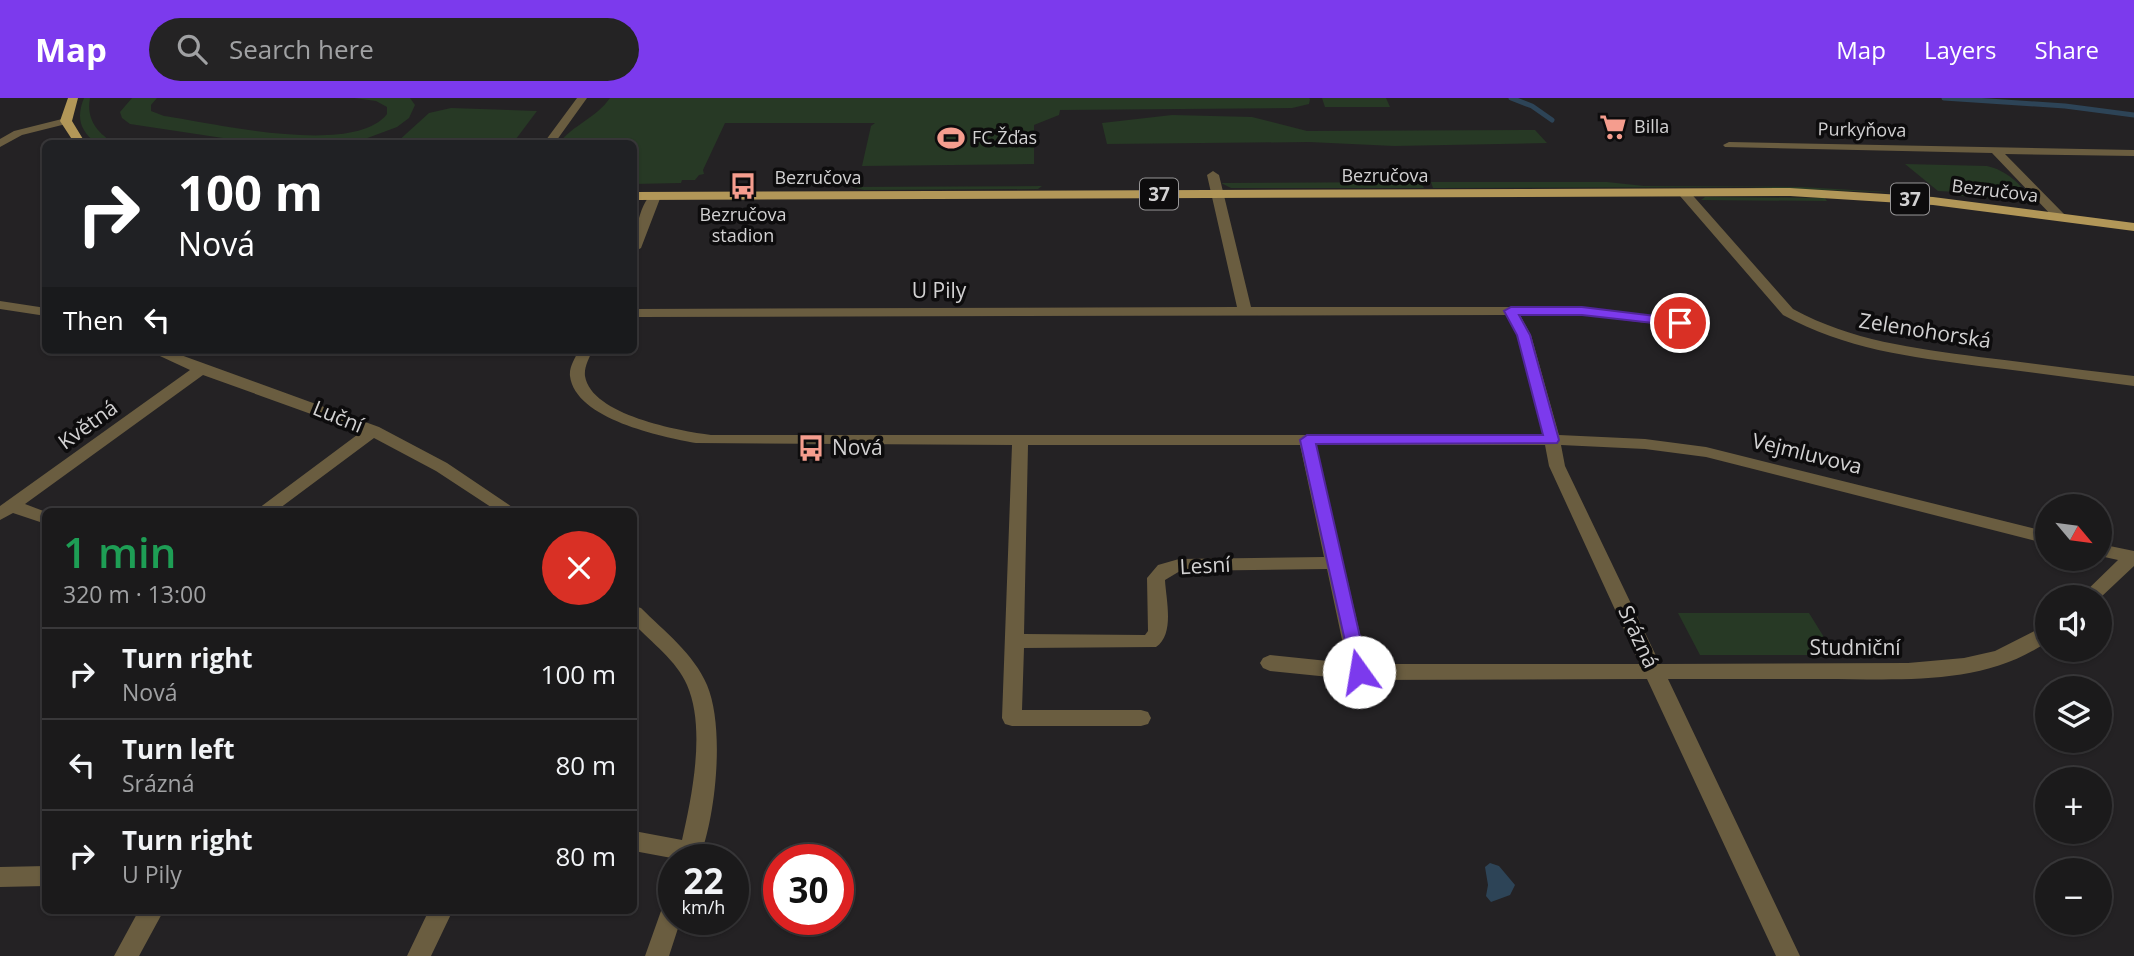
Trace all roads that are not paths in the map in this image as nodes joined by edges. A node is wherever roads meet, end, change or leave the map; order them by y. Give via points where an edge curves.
1 (73, 98) edge
2 (582, 98) edge
3 (66, 121) junction
4 (78, 140) edge
5 (551, 140) edge
6 (0, 144) edge
7 (1729, 145) dead end
8 (1995, 150) junction
9 (2134, 153) edge
10 (1213, 175) dead end
11 (1685, 193) junction
12 (1217, 194) junction
13 (655, 195) junction
14 (637, 196) edge
15 (2060, 217) junction
16 (2134, 227) edge
17 (637, 240) edge
18 (7, 306) edge
19 (42, 311) edge
20 (1511, 311) junction
21 (1245, 312) junction
22 (637, 313) edge
23 (0, 315) edge
24 (1680, 323) dead end
25 (163, 354) edge
26 (584, 354) edge
27 (200, 370) junction
28 (2134, 381) edge
29 (373, 431) junction
30 (1020, 440) junction
31 (1307, 440) junction
32 (1551, 440) junction
33 (268, 508) edge
34 (504, 508) edge
35 (6, 510) edge
36 (42, 517) edge
37 (2035, 535) edge
38 (2112, 553) edge
39 (2133, 557) edge
40 (1335, 562) junction
41 (2102, 585) edge
42 (637, 616) edge
43 (2035, 639) edge
44 (1014, 641) junction
45 (1270, 663) dead end
46 (1654, 671) junction
47 (1359, 672) junction
48 (1141, 718) dead end
49 (637, 842) edge
50 (692, 844) edge
51 (658, 847) edge
52 (42, 876) edge
53 (0, 877) edge
54 (150, 914) edge
55 (439, 914) edge
56 (664, 935) edge
57 (126, 956) edge
58 (419, 956) edge
59 (657, 956) edge
60 (1788, 956) edge

1 - 3 main road
2 - 5 street
3 - 4 main road
3 - 6 street via 18,133
7 - 8 street, Purkyňova
8 - 9 street, Purkyňova
8 - 15 street
10 - 12 street
11 - 12 main road, Bezručova / 37
11 - 15 main road, Bezručova / 37 via 1871,196
11 - 28 street, Zelenohorská via 1788,312 1809,325 1843,339 1892,350
12 - 13 main road, Bezručova / 37
12 - 21 street
13 - 14 main road, Bezručova / 37
13 - 17 street
15 - 16 main road, Bezručova / 37
18 - 19 street
18 - 23 street
20 - 21 street, U Pily
20 - 24 street, U Pily via 1582,311
20 - 32 street, Srázná via 1524,335
21 - 22 street, U Pily
25 - 27 street, Luční
26 - 30 street via 578,375 590,396 645,427 687,438
27 - 29 street, Luční
27 - 35 street, Květná
29 - 33 street
29 - 34 street, Luční
30 - 31 street
30 - 44 street
31 - 32 street
31 - 40 street
32 - 37 street, Vejmluvova via 1706,452
32 - 46 street, Srázná via 1557,466
35 - 36 street
38 - 39 street
39 - 41 street
40 - 44 street, Lesní via 1179,565 1156,578 1158,631 1149,642
40 - 47 street
42 - 50 street via 697,685 704,712 704,776
43 - 46 street, Studniční via 2004,657 1933,670
44 - 48 street via 1012,718
45 - 47 street
46 - 47 street
46 - 60 street, Srázná
49 - 51 street
52 - 53 street
54 - 57 street
55 - 58 street
56 - 59 street

